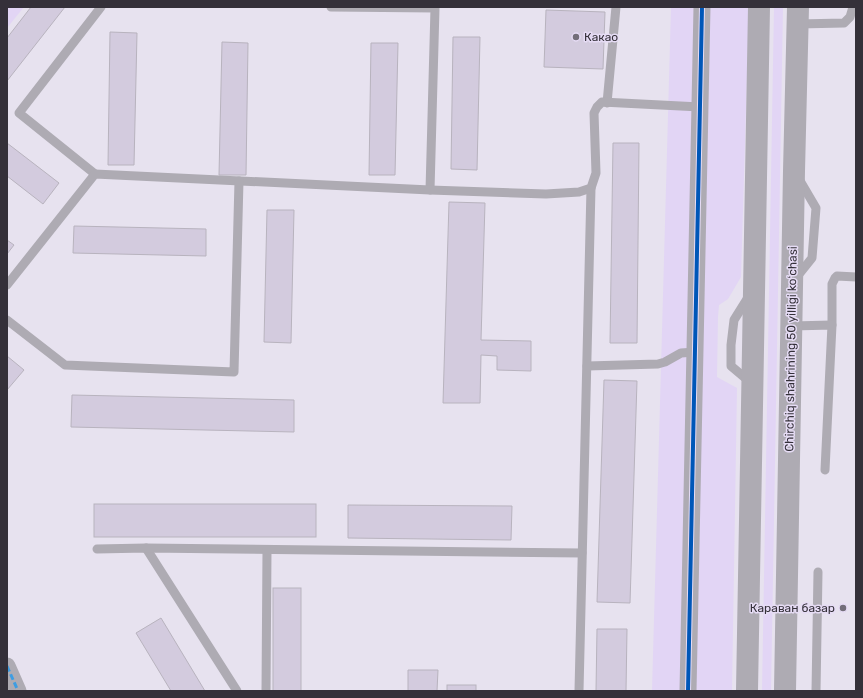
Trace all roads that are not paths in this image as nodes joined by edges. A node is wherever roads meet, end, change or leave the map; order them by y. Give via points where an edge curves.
1 (101, 7) edge
2 (331, 7) edge
3 (616, 7) edge
4 (702, 7) edge
5 (759, 7) edge
6 (853, 7) edge
7 (798, 15) edge
8 (607, 103) junction
9 (700, 107) junction
10 (95, 174) junction
11 (238, 181) junction
12 (591, 188) junction
13 (430, 190) junction
14 (856, 277) edge
15 (7, 285) edge
16 (7, 320) edge
17 (832, 325) junction
18 (792, 326) junction
19 (695, 352) junction
20 (586, 366) junction
21 (825, 470) dead end
22 (146, 548) junction
23 (96, 549) dead end
24 (267, 550) junction
25 (582, 553) junction
26 (818, 572) dead end
27 (7, 666) edge
28 (18, 691) edge
29 (237, 691) edge
30 (266, 691) edge
31 (579, 691) edge
32 (688, 691) edge
33 (747, 691) edge
34 (785, 691) edge
35 (816, 691) edge

1 - 10 lane via 19,113
2 - 13 lane via 435,8
3 - 8 lane
4 - 9 street
5 - 33 main road
6 - 7 lane via 850,17 844,23
7 - 18 main road, Chirchiq shahrining 50 yilligi koʻchasi
8 - 9 lane
8 - 12 lane via 602,102 594,113 596,173
9 - 19 street
10 - 11 lane
10 - 15 lane
11 - 13 lane
11 - 16 lane via 234,372 65,364
12 - 13 lane via 579,192 546,194
12 - 20 lane
14 - 17 lane via 837,276 832,284
17 - 18 lane
17 - 21 lane
18 - 34 main road, Chirchiq shahrining 50 yilligi koʻchasi
19 - 20 lane via 681,353 658,364
19 - 32 street
20 - 25 lane
22 - 23 lane
22 - 24 lane
22 - 29 lane
24 - 25 lane
24 - 30 lane
25 - 31 lane
26 - 35 lane
27 - 28 street

